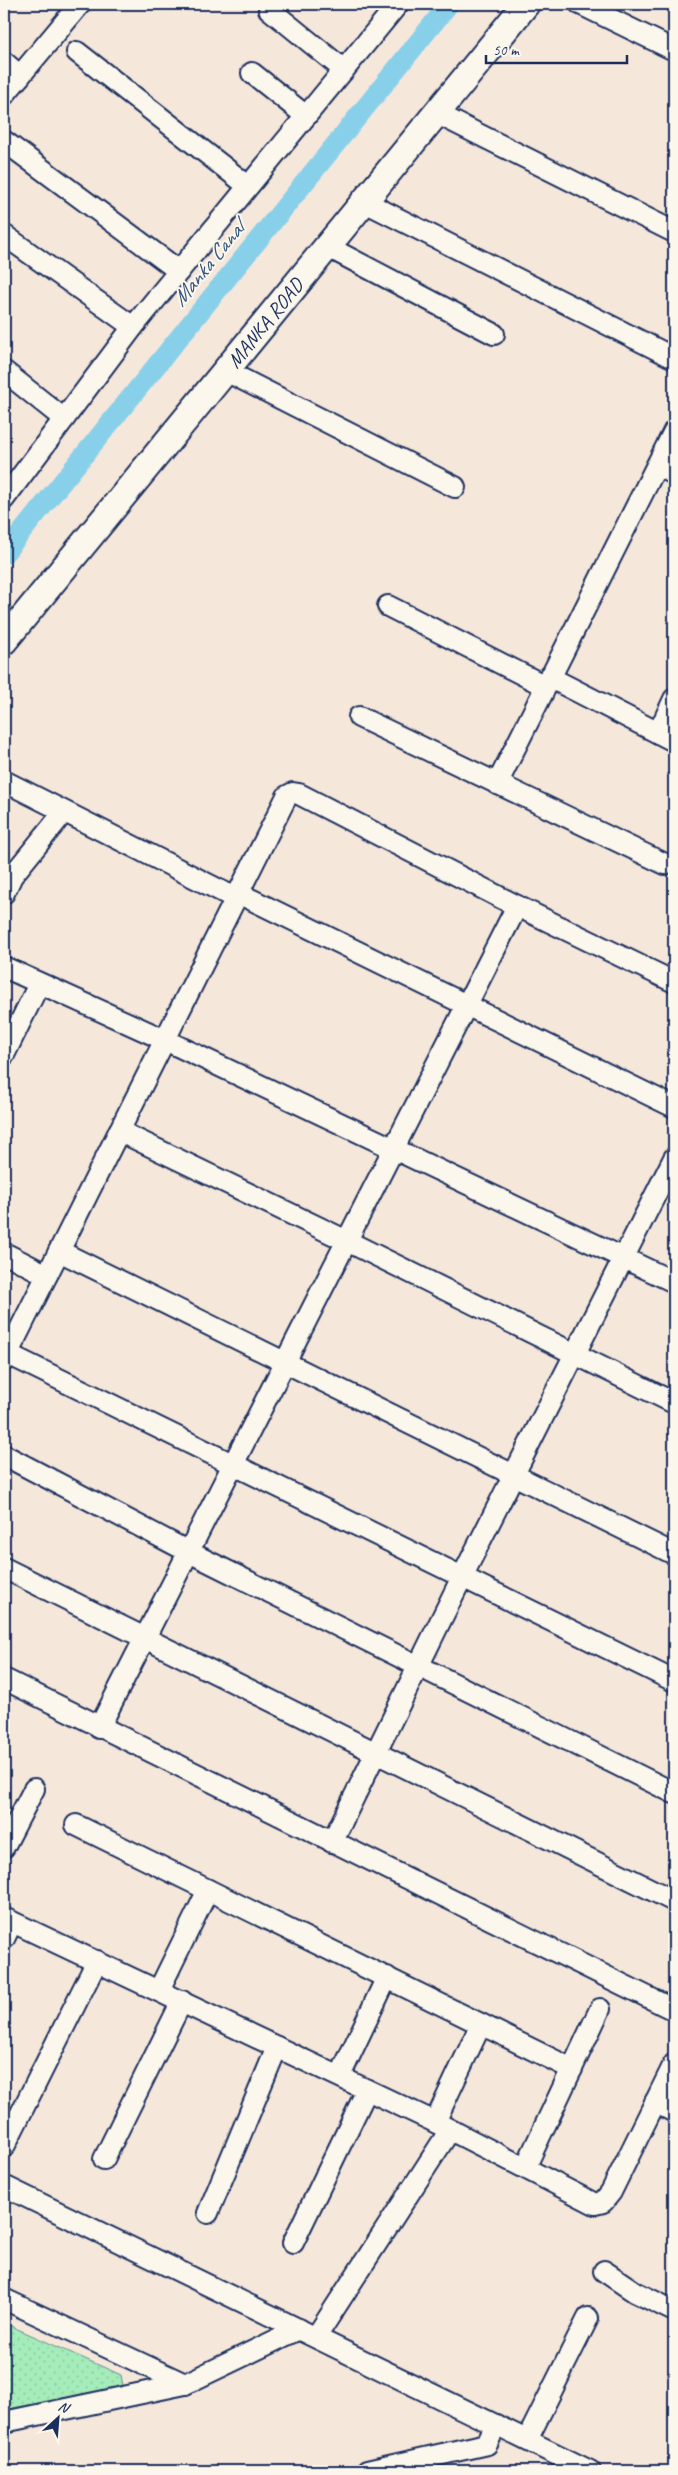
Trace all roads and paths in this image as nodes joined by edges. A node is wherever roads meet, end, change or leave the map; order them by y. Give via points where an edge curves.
1 (80, 4) edge
2 (398, 4) edge
3 (526, 4) edge
4 (580, 4) edge
5 (269, 9) dead end
6 (674, 50) edge
7 (77, 52) dead end
8 (4, 62) edge
9 (344, 70) junction
10 (252, 74) dead end
11 (20, 76) junction
12 (4, 95) edge
13 (438, 114) junction
14 (306, 116) junction
15 (4, 141) edge
16 (248, 186) junction
17 (365, 202) junction
18 (674, 232) edge
19 (4, 235) edge
20 (328, 247) junction
21 (179, 271) junction
22 (133, 327) junction
23 (494, 334) dead end
24 (674, 358) edge
25 (4, 371) edge
26 (226, 371) junction
27 (64, 419) junction
28 (674, 431) edge
29 (666, 469) edge
30 (454, 487) dead end
31 (4, 499) edge
32 (388, 606) dead end
33 (4, 641) edge
34 (547, 681) junction
35 (674, 699) edge
36 (359, 717) dead end
37 (666, 737) edge
38 (4, 781) edge
39 (497, 784) junction
40 (64, 812) junction
41 (665, 864) dead end
42 (4, 893) edge
43 (236, 895) junction
44 (517, 906) junction
45 (4, 967) edge
46 (674, 982) edge
47 (39, 984) junction
48 (467, 1005) junction
49 (165, 1040) junction
50 (4, 1055) edge
51 (674, 1107) edge
52 (118, 1131) junction
53 (393, 1150) junction
54 (674, 1158) edge
55 (347, 1241) junction
56 (59, 1251) junction
57 (4, 1253) edge
58 (625, 1258) junction
59 (47, 1275) junction
60 (674, 1282) edge
61 (576, 1354) junction
62 (5, 1356) edge
63 (285, 1361) junction
64 (674, 1403) edge
65 (4, 1455) edge
66 (232, 1463) junction
67 (513, 1476) junction
68 (187, 1551) junction
69 (674, 1554) edge
70 (4, 1568) edge
71 (462, 1577) junction
72 (144, 1637) junction
73 (418, 1666) junction
74 (4, 1679) edge
75 (674, 1681) edge
76 (99, 1728) junction
77 (375, 1752) junction
78 (34, 1789) dead end
79 (674, 1793) edge
80 (76, 1825) dead end
81 (332, 1842) junction
82 (4, 1848) edge
83 (208, 1890) junction
84 (674, 1901) edge
85 (6, 1926) edge
86 (97, 1962) junction
87 (388, 1977) junction
88 (159, 1990) junction
89 (182, 2001) junction
90 (600, 2008) dead end
91 (674, 2010) edge
92 (481, 2024) junction
93 (277, 2047) junction
94 (674, 2064) edge
95 (572, 2069) junction
96 (340, 2076) junction
97 (368, 2090) junction
98 (655, 2102) junction
99 (674, 2112) edge
100 (442, 2126) junction
101 (4, 2147) edge
102 (104, 2159) dead end
103 (525, 2168) junction
104 (4, 2186) edge
105 (208, 2213) dead end
106 (293, 2243) dead end
107 (604, 2271) dead end
108 (4, 2299) edge
109 (674, 2311) edge
110 (588, 2318) dead end
111 (307, 2333) junction
112 (185, 2384) junction
113 (4, 2422) edge
114 (496, 2425) junction
115 (527, 2440) junction
116 (367, 2471) edge
117 (590, 2471) edge

1 - 11 street
2 - 9 street
3 - 13 main road, MANKA ROAD
4 - 6 street
5 - 9 street
7 - 16 street
8 - 11 street
9 - 14 street
10 - 14 street
11 - 12 street
13 - 17 main road, MANKA ROAD
13 - 18 street
14 - 16 street
15 - 21 street
16 - 21 street
17 - 20 main road, MANKA ROAD
17 - 24 street
19 - 22 street
20 - 23 street
20 - 26 main road, MANKA ROAD
21 - 22 street
22 - 27 street
25 - 27 street
26 - 30 street
26 - 33 main road, MANKA ROAD
27 - 31 street
28 - 29 street
29 - 34 street
32 - 34 street
34 - 37 street
34 - 39 street
35 - 37 street
36 - 39 street
38 - 40 street
39 - 41 street
40 - 42 street via 12,876
40 - 43 street
43 - 44 street via 287,796 292,793
43 - 48 street
43 - 49 street
44 - 46 street
44 - 48 street
45 - 47 street
47 - 49 street
47 - 50 street
48 - 51 street
48 - 53 street
49 - 52 street
49 - 53 street
52 - 55 street
52 - 56 street
53 - 55 street
53 - 58 street
54 - 58 street
55 - 61 street
55 - 63 street
56 - 59 street
56 - 63 street
57 - 59 street
58 - 60 street
58 - 61 street
59 - 62 street
61 - 64 street
61 - 67 street
62 - 66 street
63 - 66 street
63 - 67 street
65 - 68 street
66 - 68 street
66 - 71 street
67 - 69 street
67 - 71 street
68 - 72 street
68 - 73 street
70 - 72 street
71 - 73 street
71 - 75 street
72 - 76 street
72 - 77 street
73 - 77 street
73 - 79 street
74 - 76 street
76 - 81 street
77 - 81 street
77 - 84 street
78 - 82 street
80 - 83 street
81 - 91 street
83 - 87 street
83 - 88 street
85 - 86 street
86 - 88 street
86 - 101 street
87 - 92 street
87 - 96 street
88 - 89 street
89 - 93 street
89 - 102 street
90 - 95 street
92 - 95 street
92 - 100 street
93 - 96 street
93 - 105 street
94 - 98 street
95 - 103 street
96 - 97 street
97 - 100 street
97 - 106 street
98 - 99 street
98 - 103 street via 603,2202 595,2204
100 - 103 street
100 - 111 street
104 - 111 street
107 - 109 street via 635,2292
108 - 112 street
110 - 115 street
111 - 112 street
111 - 114 street
112 - 113 street
114 - 115 street
114 - 116 street via 487,2444
115 - 117 street

